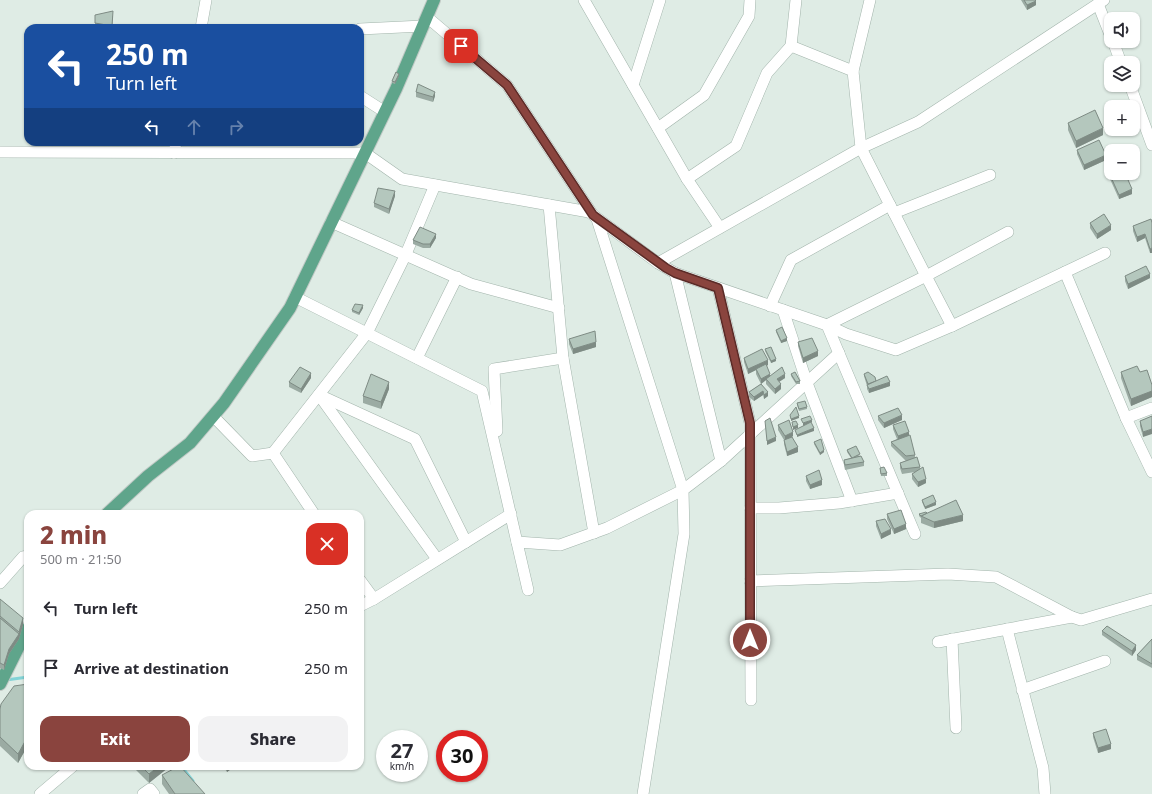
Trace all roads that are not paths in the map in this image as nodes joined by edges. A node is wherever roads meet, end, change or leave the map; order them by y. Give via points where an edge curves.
1 (206, 0) edge
2 (434, 0) edge
3 (584, 0) edge
4 (660, 0) edge
5 (750, 0) edge
6 (796, 0) edge
7 (870, 0) edge
8 (1101, 2) edge
9 (1104, 12) edge
10 (425, 21) junction
11 (201, 24) edge
12 (364, 28) edge
13 (791, 46) junction
14 (853, 71) junction
15 (633, 85) junction
16 (1133, 92) edge
17 (364, 99) edge
18 (385, 112) junction
19 (658, 128) junction
20 (1152, 145) edge
21 (246, 146) edge
22 (175, 147) edge
23 (861, 148) junction
24 (0, 152) edge
25 (243, 153) junction
26 (365, 153) junction
27 (990, 175) dead end
28 (687, 179) junction
29 (435, 185) junction
30 (549, 205) junction
31 (892, 209) junction
32 (595, 217) junction
33 (332, 222) junction
34 (720, 228) junction
35 (1008, 232) dead end
36 (1105, 253) dead end
37 (405, 254) junction
38 (658, 263) junction
39 (1065, 272) junction
40 (675, 273) junction
41 (926, 276) junction
42 (457, 277) junction
43 (718, 288) junction
44 (295, 297) junction
45 (770, 306) junction
46 (558, 308) junction
47 (783, 310) junction
48 (827, 325) junction
49 (952, 326) junction
50 (367, 333) junction
51 (839, 353) junction
52 (417, 358) junction
53 (563, 358) junction
54 (807, 383) junction
55 (319, 394) junction
56 (1152, 408) edge
57 (213, 416) junction
58 (1126, 418) junction
59 (750, 434) junction
60 (273, 454) junction
61 (498, 457) junction
62 (721, 461) junction
63 (1152, 472) edge
64 (683, 490) junction
65 (898, 494) junction
66 (852, 501) junction
67 (750, 508) junction
68 (111, 510) edge
69 (311, 510) edge
70 (511, 514) junction
71 (594, 533) junction
72 (915, 534) dead end
73 (466, 542) junction
74 (517, 542) junction
75 (24, 557) edge
76 (437, 559) junction
77 (750, 581) junction
78 (0, 583) edge
79 (364, 585) edge
80 (528, 590) dead end
81 (374, 599) junction
82 (1152, 599) edge
83 (364, 604) edge
84 (1072, 616) junction
85 (1007, 629) junction
86 (24, 636) edge
87 (952, 639) junction
88 (938, 642) dead end
89 (1105, 661) dead end
90 (0, 684) edge
91 (1022, 690) junction
92 (751, 700) dead end
93 (956, 728) dead end
94 (68, 770) edge
95 (40, 794) edge
96 (143, 794) edge
97 (154, 794) edge
98 (643, 794) edge
99 (1045, 794) edge

1 - 11 street
2 - 10 main road
3 - 15 street
4 - 15 street
5 - 19 street via 749,16 704,95
6 - 13 street
7 - 14 street
8 - 9 street
8 - 23 street via 918,122
10 - 12 street
10 - 18 main road
10 - 32 street via 507,85
13 - 14 street
13 - 28 street via 767,73 736,146
14 - 23 street
15 - 19 street
16 - 20 street
17 - 18 street
18 - 26 main road
19 - 28 street
21 - 25 street
22 - 24 street
22 - 25 street
23 - 31 street
23 - 34 street
25 - 26 street
26 - 29 street via 402,179
26 - 33 main road
27 - 31 street
28 - 34 street
29 - 30 street
29 - 37 street
30 - 32 street via 589,212
30 - 46 street
31 - 41 street
31 - 45 street via 791,260
32 - 38 street
32 - 64 street
33 - 37 street
33 - 44 main road
34 - 38 street
35 - 41 street
36 - 39 street
37 - 42 street
37 - 50 street
38 - 40 street
39 - 49 street
39 - 58 street
40 - 43 street
40 - 62 street
41 - 48 street
41 - 49 street
42 - 46 street via 471,284
42 - 52 street
43 - 45 street
43 - 59 street via 750,423
44 - 50 street
44 - 57 main road via 233,391
45 - 47 street
46 - 53 street
47 - 48 street
47 - 54 street
48 - 49 street via 896,350
48 - 51 street
50 - 52 street
50 - 55 street
51 - 54 street
51 - 65 street
52 - 61 street via 482,391
53 - 61 street via 494,369
53 - 71 street
54 - 59 street
54 - 66 street
55 - 60 street
55 - 73 street via 415,439
55 - 76 street
56 - 58 street
57 - 60 street via 252,456
57 - 68 main road via 190,443 148,476
58 - 63 street
59 - 62 street
59 - 67 street
60 - 69 street
61 - 70 street
62 - 64 street
64 - 71 street
64 - 98 street via 684,534
65 - 66 street
65 - 72 street
66 - 67 street
67 - 77 street
70 - 73 street
70 - 74 street
71 - 74 street via 560,545
73 - 76 street
74 - 80 street
75 - 78 street
76 - 81 street
77 - 84 street via 948,574 996,578
77 - 92 street
79 - 81 street
81 - 83 street
82 - 84 street via 1081,620
84 - 85 street
85 - 87 street
85 - 91 street
86 - 90 main road
87 - 88 street
87 - 93 street
89 - 91 street
91 - 99 street via 1043,768
94 - 95 street
96 - 97 street via 150,789

